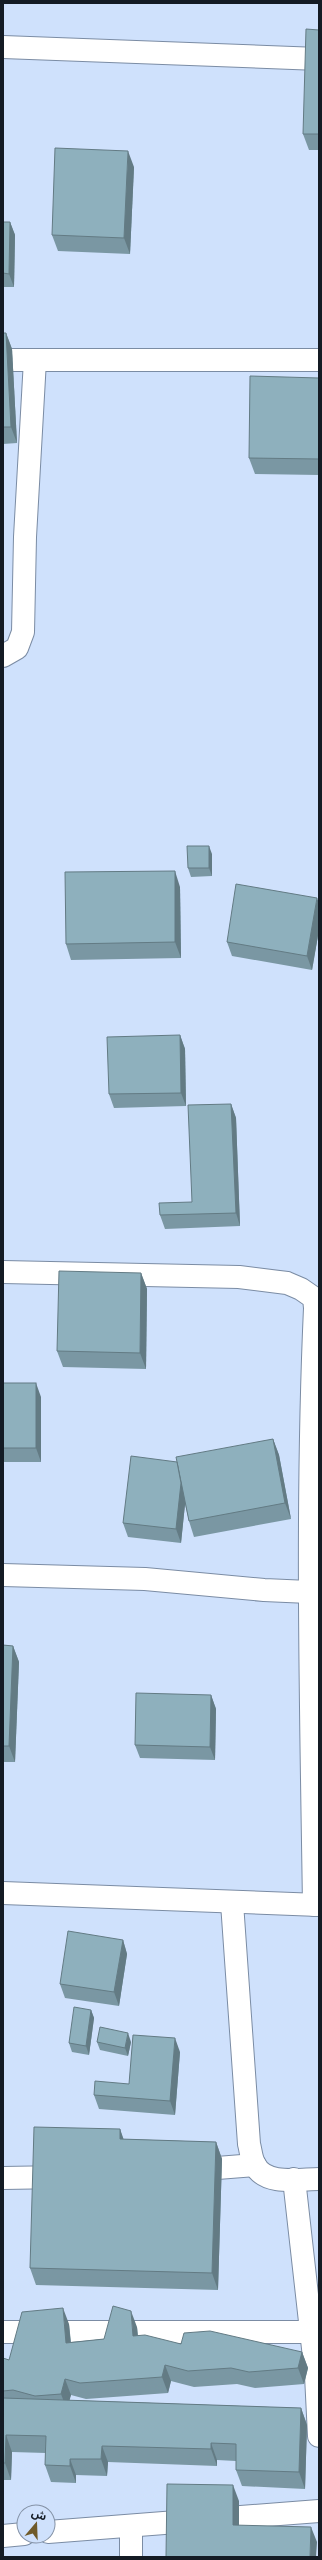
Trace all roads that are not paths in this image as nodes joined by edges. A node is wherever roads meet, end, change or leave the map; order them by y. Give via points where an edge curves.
1 (3, 47) edge
2 (319, 59) edge
3 (3, 360) edge
4 (35, 360) junction
5 (319, 360) edge
6 (3, 656) edge
7 (3, 1272) edge
8 (3, 1575) edge
9 (309, 1592) junction
10 (3, 1893) edge
11 (232, 1903) junction
12 (316, 1905) edge
13 (255, 2165) junction
14 (171, 2172) edge
15 (79, 2177) edge
16 (3, 2178) edge
17 (294, 2179) junction
18 (319, 2179) edge
19 (3, 2332) edge
20 (311, 2332) junction
21 (319, 2436) edge
22 (319, 2511) edge
23 (131, 2526) junction
24 (56, 2531) edge
25 (16, 2535) edge
26 (3, 2536) edge
27 (131, 2557) edge

1 - 2 street
3 - 4 street
4 - 5 street
4 - 6 street via 25,537 23,632 17,648
7 - 9 street via 239,1277 287,1283 314,1298 316,1308 311,1388
8 - 9 street via 145,1579
9 - 12 street
10 - 11 street
11 - 12 street
11 - 13 street via 249,2144
13 - 14 street
13 - 17 street via 265,2176
15 - 16 street
17 - 18 street
17 - 20 street
19 - 20 street
20 - 21 street
22 - 23 street
23 - 24 street
23 - 27 street
25 - 26 street

